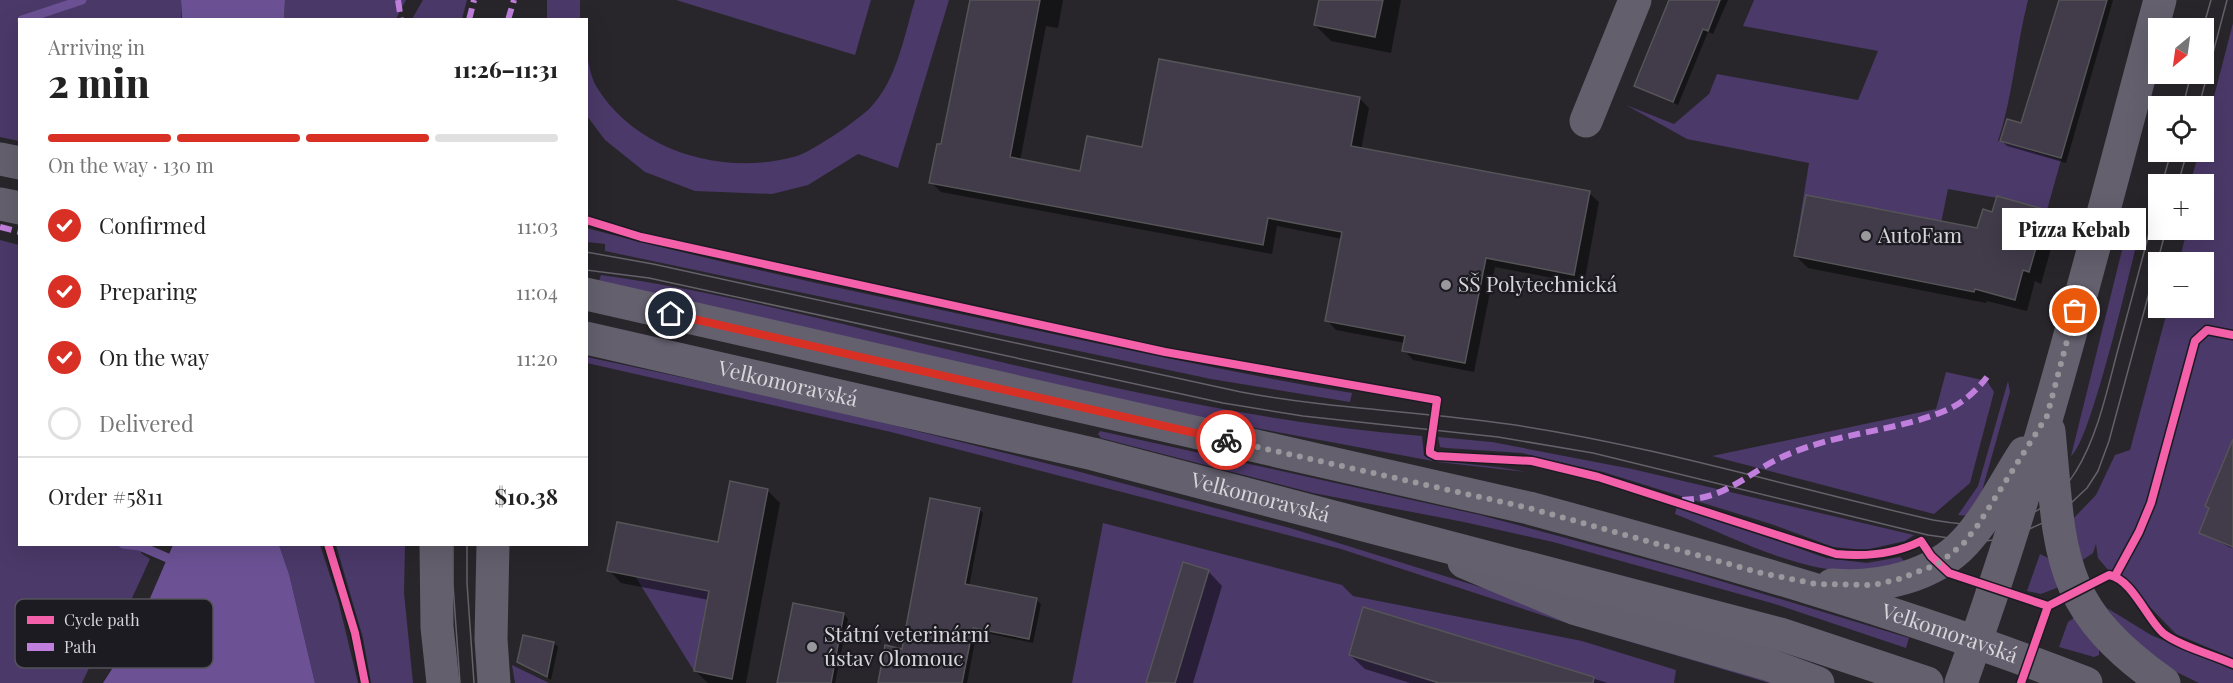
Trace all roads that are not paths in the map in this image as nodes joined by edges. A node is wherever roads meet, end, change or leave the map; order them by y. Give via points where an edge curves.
1 (1635, 0) edge
2 (2160, 0) edge
3 (1586, 121) dead end
4 (0, 159) edge
5 (18, 163) edge
6 (0, 204) edge
7 (18, 208) edge
8 (588, 294) edge
9 (588, 339) edge
10 (2047, 416) junction
11 (1407, 538) junction
12 (436, 546) edge
13 (493, 546) edge
14 (1761, 573) junction
15 (1976, 641) junction
16 (443, 683) edge
17 (494, 683) edge
18 (1818, 683) edge
19 (1927, 683) edge
20 (1961, 683) edge
21 (2086, 683) edge
22 (2164, 683) edge

1 - 3 street
2 - 10 main road
4 - 5 main road
6 - 7 main road
8 - 14 main road, Velkomoravská via 1448,488
9 - 11 main road, Velkomoravská via 1093,454
10 - 14 main road via 1978,525 1963,544 1938,564 1874,585 1816,584
10 - 15 main road
10 - 22 main road via 2058,533 2075,591 2107,637
11 - 18 street via 1576,609 1770,664
11 - 19 main road, Velkomoravská via 1780,634
12 - 16 street via 436,619
13 - 17 street
14 - 15 main road, Velkomoravská
15 - 20 main road
15 - 21 main road, Velkomoravská

